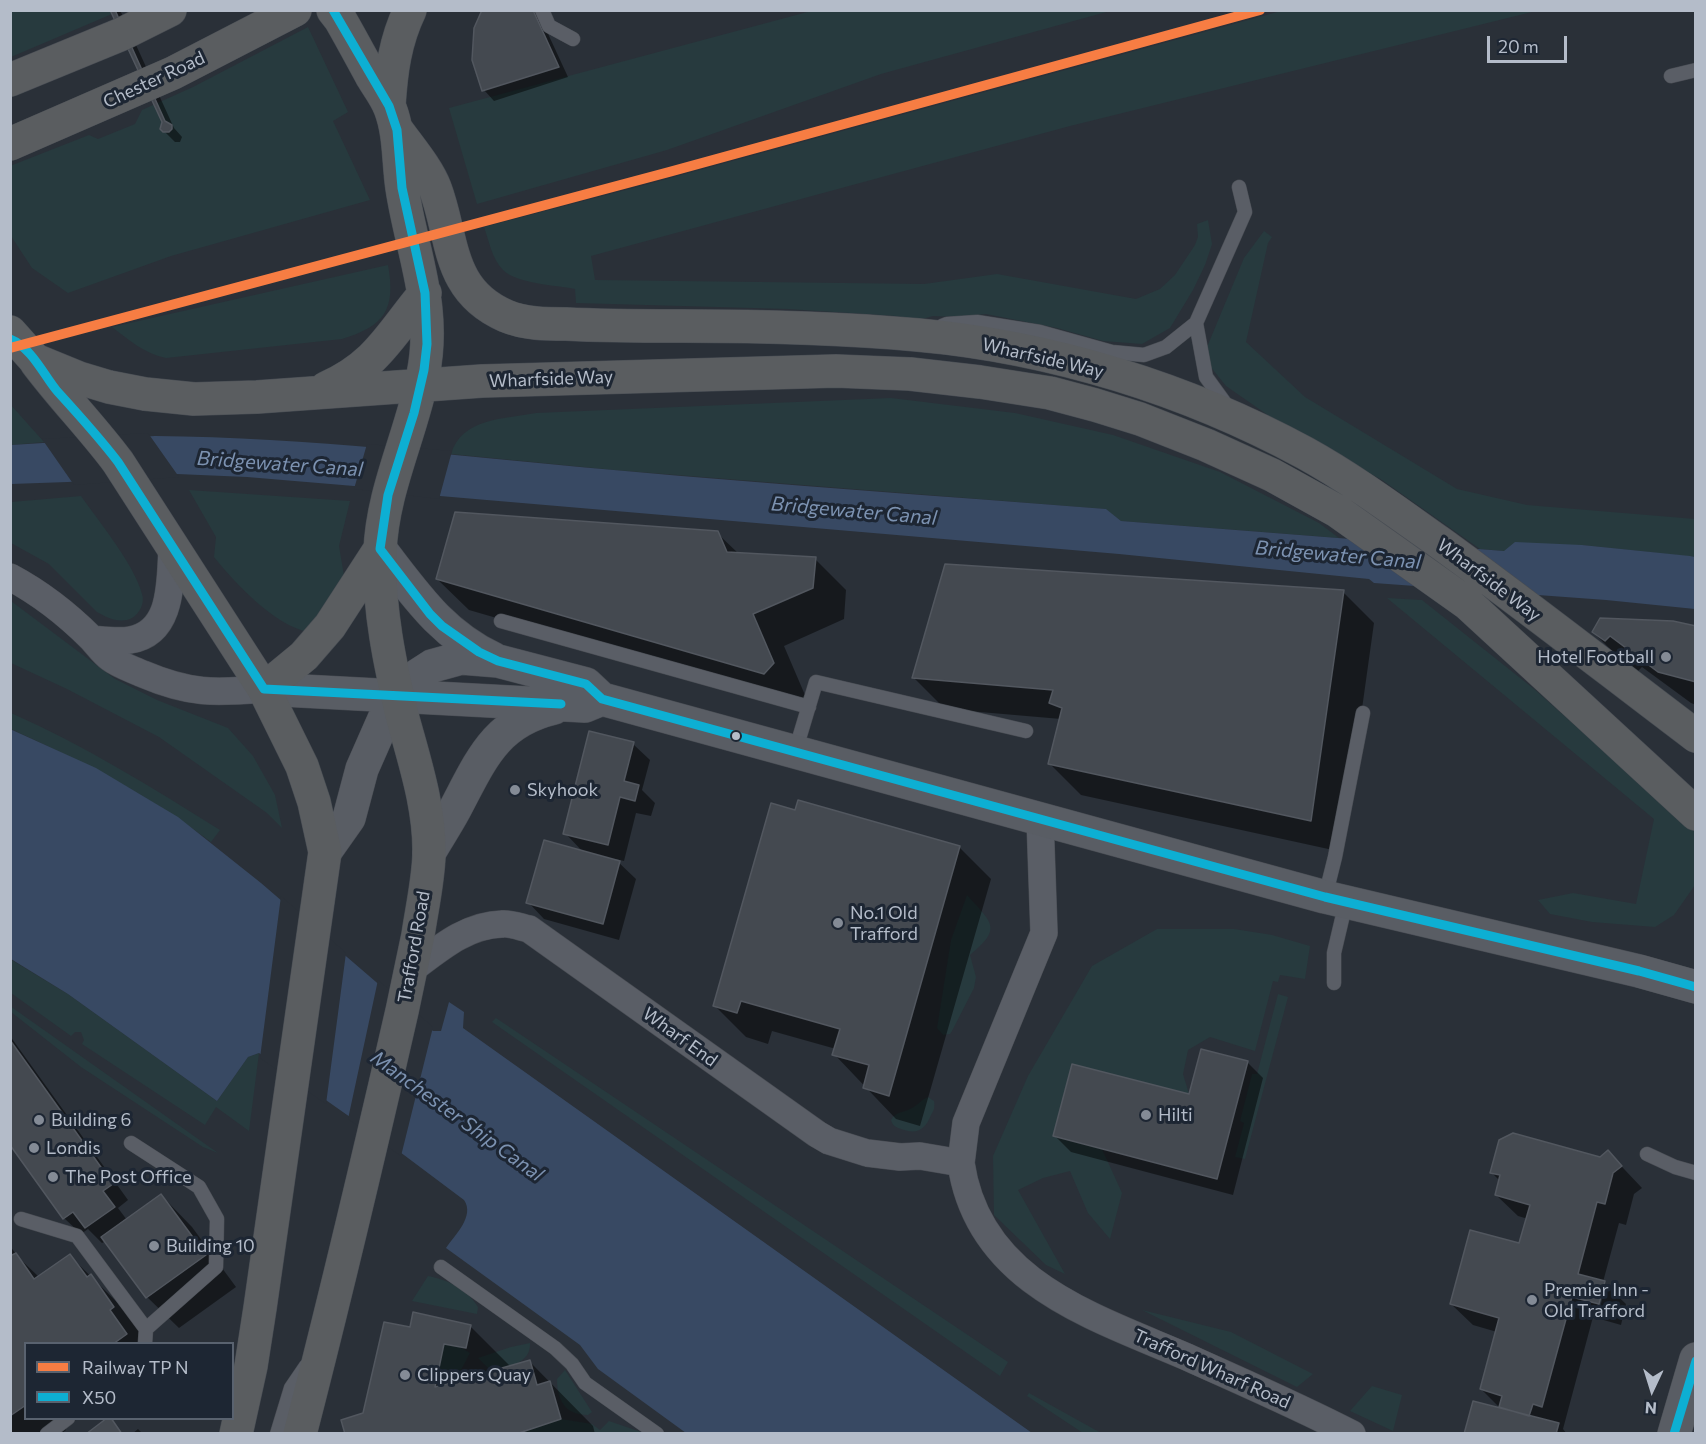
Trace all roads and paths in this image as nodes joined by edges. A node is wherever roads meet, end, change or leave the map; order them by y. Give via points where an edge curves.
1 (170, 10) edge
2 (294, 10) edge
3 (333, 10) edge
4 (410, 10) edge
5 (542, 10) edge
6 (573, 39) dead end
7 (1695, 70) edge
8 (1671, 76) dead end
9 (10, 80) edge
10 (393, 118) junction
11 (10, 144) edge
12 (1239, 187) dead end
13 (425, 292) junction
14 (1196, 323) junction
15 (921, 335) junction
16 (18, 344) edge
17 (67, 383) junction
18 (421, 384) junction
19 (314, 393) junction
20 (1237, 420) junction
21 (172, 548) junction
22 (380, 549) junction
23 (10, 577) edge
24 (501, 621) dead end
25 (92, 639) junction
26 (498, 661) junction
27 (264, 689) junction
28 (398, 697) junction
29 (586, 702) junction
30 (808, 708) junction
31 (1363, 714) dead end
32 (1026, 731) dead end
33 (1695, 736) edge
34 (795, 752) junction
35 (1695, 814) edge
36 (1040, 819) junction
37 (325, 852) junction
38 (429, 853) junction
39 (1335, 900) junction
40 (411, 969) junction
41 (1334, 983) dead end
42 (1695, 987) edge
43 (131, 1143) dead end
44 (1647, 1154) dead end
45 (961, 1164) junction
46 (1695, 1173) edge
47 (21, 1219) dead end
48 (441, 1267) dead end
49 (145, 1336) edge
50 (324, 1340) junction
51 (1695, 1359) edge
52 (67, 1420) edge
53 (47, 1434) edge
54 (236, 1434) edge
55 (276, 1434) edge
56 (300, 1434) edge
57 (657, 1434) edge
58 (1352, 1434) edge
59 (1674, 1434) edge

1 - 9 highway
2 - 11 highway, Chester Road via 173,73
3 - 10 highway, Wharfside Way
4 - 10 highway, Trafford Road via 396,45 391,73
5 - 6 lane via 549,26
7 - 8 lane
10 - 13 highway, Trafford Road via 402,188
10 - 15 highway, Wharfside Way via 434,184 458,273 492,308 505,315 532,323 773,327
12 - 14 lane via 1245,212
13 - 18 highway, Trafford Road via 427,344
13 - 19 highway via 365,366
14 - 15 lane via 1166,347 1144,355 1112,352 1040,332 977,322 947,324
14 - 20 lane via 1206,377
15 - 20 highway, Wharfside Way via 1042,354 1080,364
16 - 17 highway, Wharfside Way
17 - 19 highway, Wharfside Way via 194,399
17 - 21 highway
18 - 19 highway, Wharfside Way
18 - 22 highway, Trafford Road via 388,495
18 - 35 highway, Wharfside Way via 836,371 910,374 1050,393 1140,419 1272,475 1337,511 1468,604
20 - 33 highway, Wharfside Way via 1305,453 1367,491
21 - 25 street via 166,606 158,624 147,635 128,641
21 - 27 highway
22 - 26 street via 442,626
22 - 27 highway, Trafford Road via 330,626 304,656
22 - 28 highway, Trafford Road via 383,614
23 - 25 street via 49,601
24 - 30 lane
25 - 27 street via 111,659 173,685 219,693
26 - 28 street via 447,660 418,675
26 - 29 street via 586,684
27 - 28 street
27 - 37 highway via 302,766
28 - 29 street
28 - 37 street via 376,734 349,818
28 - 38 highway, Trafford Road via 420,782
29 - 34 street
29 - 38 street via 520,720 492,745 476,766
30 - 32 lane via 816,682
30 - 34 lane
31 - 39 lane
34 - 36 street
36 - 39 street
36 - 45 street via 1044,933 966,1123
37 - 54 highway via 251,1366
38 - 40 highway, Trafford Road
39 - 41 lane
39 - 42 street via 1634,969
40 - 45 street, Wharf End via 450,941 484,925 504,923 529,929 823,1138 879,1156 920,1156
40 - 50 highway, Trafford Road
43 - 49 lane via 199,1187 217,1219 216,1267
44 - 46 lane
45 - 58 street, Trafford Wharf Road via 969,1200 986,1233 1019,1271 1042,1289 1071,1306 1296,1405
47 - 49 lane via 77,1236
48 - 57 lane via 555,1348 585,1383
50 - 55 lane, Trafford Road via 291,1388
50 - 56 highway, Trafford Road
51 - 59 street
52 - 53 lane

